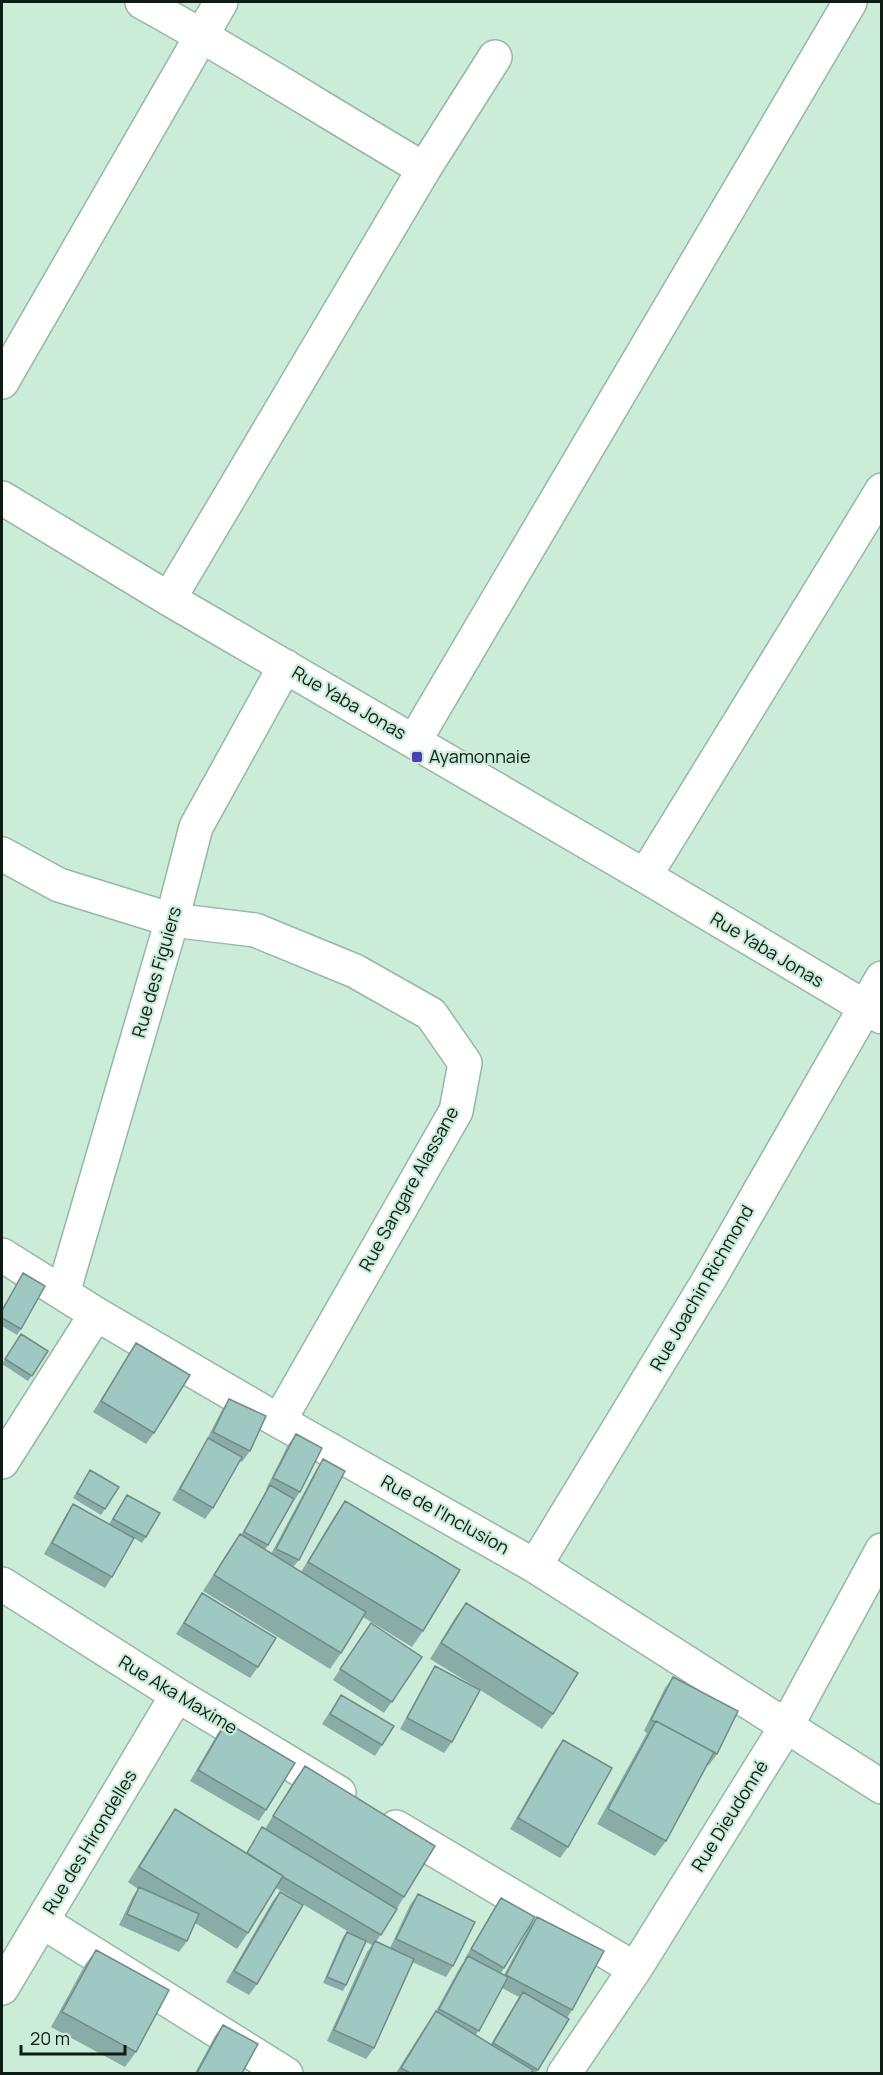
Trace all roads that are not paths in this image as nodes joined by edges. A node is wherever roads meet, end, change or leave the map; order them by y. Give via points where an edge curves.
1 (142, 2) edge
2 (221, 2) edge
3 (850, 2) edge
4 (201, 34) junction
5 (495, 57) dead end
6 (424, 169) junction
7 (2, 382) edge
8 (882, 490) edge
9 (2, 498) edge
10 (170, 599) junction
11 (285, 666) junction
12 (415, 740) junction
13 (2, 854) edge
14 (645, 876) junction
15 (172, 920) junction
16 (882, 978) edge
17 (872, 1012) edge
18 (2, 1255) edge
19 (63, 1293) junction
20 (96, 1314) junction
21 (279, 1421) junction
22 (2, 1462) edge
23 (882, 1550) edge
24 (535, 1566) junction
25 (2, 1584) edge
26 (177, 1695) junction
27 (787, 1725) junction
28 (882, 1787) edge
29 (43, 1922) junction
30 (635, 1969) junction
31 (2, 1988) edge
32 (264, 2068) edge
33 (564, 2073) edge

1 - 4 street
2 - 4 street
3 - 12 street
4 - 6 street
4 - 7 street
5 - 6 street
6 - 10 street
8 - 14 street
9 - 10 street, Rue Yaba Jonas
10 - 11 street, Rue Yaba Jonas
11 - 12 street, Rue Yaba Jonas
11 - 15 street, Rue des Figuiers via 196,827
12 - 14 street, Rue Yaba Jonas
13 - 15 street, Rue Sangare Alassane via 60,885
14 - 17 street, Rue Yaba Jonas
15 - 19 street, Rue des Figuiers
15 - 21 street, Rue Sangare Alassane via 255,930 355,971 431,1014 465,1063 456,1111
16 - 17 street, Rue Joachin Richmond
17 - 24 street, Rue Joachin Richmond
18 - 19 street, Rue de l'Inclusion
19 - 20 street, Rue de l'Inclusion
20 - 21 street, Rue de l'Inclusion
20 - 22 street
21 - 24 street, Rue de l'Inclusion
23 - 27 street, Rue Dieudonné
24 - 27 street, Rue de l'Inclusion
25 - 26 street, Rue Aka Maxime
26 - 29 street, Rue des Hirondelles
26 - 30 street, Rue Aka Maxime
27 - 28 street, Rue de l'Inclusion
27 - 30 street, Rue Dieudonné
29 - 31 street, Rue des Hirondelles
29 - 32 street
30 - 33 street, Rue Dieudonné

